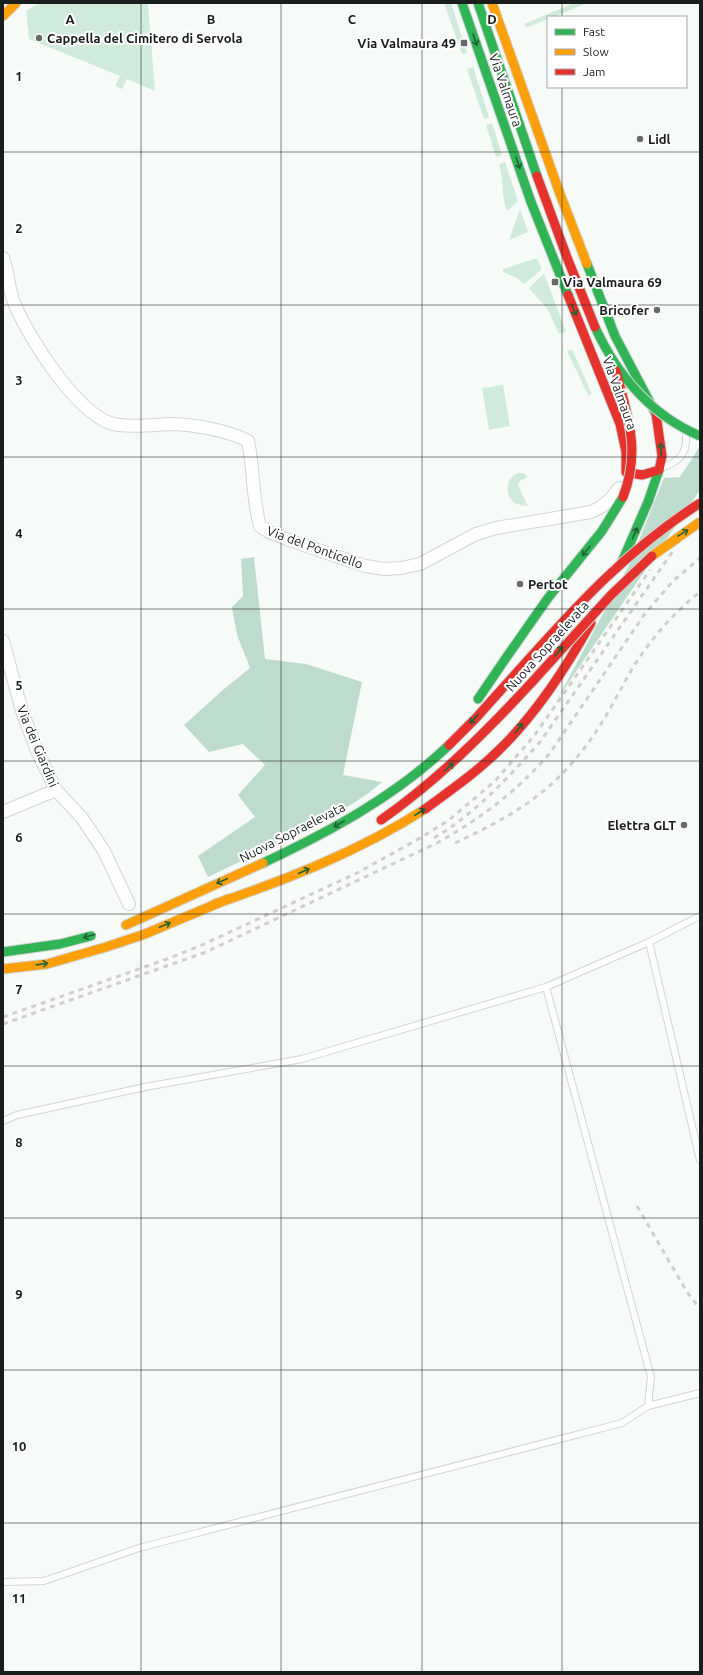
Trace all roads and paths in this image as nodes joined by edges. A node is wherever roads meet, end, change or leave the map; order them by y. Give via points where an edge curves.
1 (16, 3) edge
2 (462, 3) edge
3 (478, 3) edge
4 (492, 3) edge
5 (3, 16) edge
6 (572, 225) junction
7 (545, 236) junction
8 (3, 258) edge
9 (613, 360) junction
10 (650, 402) junction
11 (700, 436) edge
12 (659, 470) junction
13 (626, 472) junction
14 (700, 502) edge
15 (700, 522) edge
16 (3, 641) edge
17 (471, 706) dead end
18 (411, 766) dead end
19 (56, 790) junction
20 (3, 812) edge
21 (354, 816) junction
22 (375, 823) dead end
23 (333, 848) dead end
24 (129, 904) dead end
25 (216, 904) junction
26 (700, 916) edge
27 (114, 929) dead end
28 (101, 933) dead end
29 (649, 942) junction
30 (3, 952) edge
31 (3, 969) edge
32 (546, 987) junction
33 (3, 1121) edge
34 (697, 1136) edge
35 (700, 1160) edge
36 (700, 1393) edge
37 (648, 1406) junction
38 (3, 1582) edge

1 - 5 main road
2 -> 7 main road, Via Valmaura
3 - 9 main road, bridge via 547,205 596,327
4 - 6 main road, Via Valmaura
6 - 7 street via 563,238 557,240
6 - 10 main road, Via Valmaura via 615,336
7 -> 13 main road, Via Valmaura via 620,424 626,452
8 - 13 street, Via del Ponticello via 14,303 23,323 39,349 86,409 118,425 187,425 214,430 248,441 256,513 260,526 289,540 365,566 401,568 420,564 476,534 496,528 591,512 601,508 611,499
9 - 11 main road, bridge via 624,377 652,407 669,420
9 -> 17 main road, bridge via 632,433 633,464 630,480 610,522 540,608
12 -> 10 main road, Via Valmaura via 661,443 656,415
10 - 12 lane via 678,418 684,426 686,437 686,449 682,454 673,464
12 - 13 main road via 643,476 634,476
25 -> 12 main road, Via Valmaura via 267,888 368,842 418,814 452,791 486,762 514,734 548,691 582,640 628,549
14 -> 21 main road, Nuova Sopraelevata, bridge via 637,546 615,567 456,738 396,789
22 -> 15 main road, Nuova Sopraelevata, bridge via 435,780 468,750 617,588 676,537
16 - 19 street, Via dei Giardini via 22,710
18 - 21 main road
19 - 20 street
19 - 24 street, Via dei Giardini via 82,818 104,851
21 -> 27 main road, Nuova Sopraelevata via 268,860 139,920
23 - 25 main road
31 -> 25 main road via 47,964 106,947 145,934
26 - 29 lane
28 -> 30 main road via 60,944
29 - 32 lane
29 - 34 lane
32 - 33 lane via 302,1059 145,1087 17,1115
32 - 37 lane via 651,1377
34 - 35 lane
36 - 37 lane
37 - 38 lane via 622,1423 139,1548 44,1581

